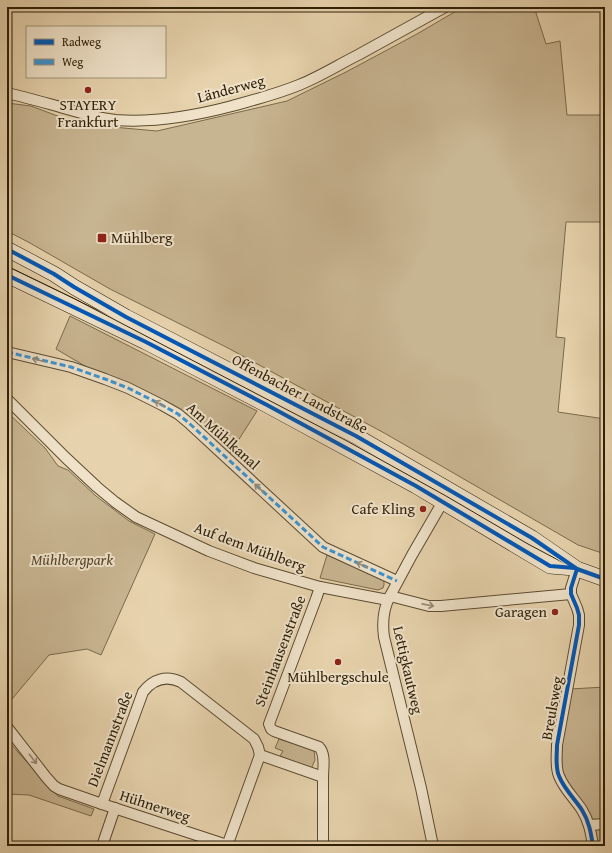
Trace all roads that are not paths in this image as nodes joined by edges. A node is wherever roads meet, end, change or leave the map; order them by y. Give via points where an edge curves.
1 (445, 7) edge
2 (7, 93) edge
3 (7, 249) edge
4 (7, 276) edge
5 (74, 287) junction
6 (65, 303) junction
7 (7, 352) edge
8 (7, 399) edge
9 (446, 496) junction
10 (577, 569) junction
11 (605, 579) edge
12 (397, 581) junction
13 (320, 587) junction
14 (571, 594) junction
15 (389, 598) junction
16 (7, 727) edge
17 (260, 755) junction
18 (323, 778) junction
19 (102, 804) junction
20 (115, 808) junction
21 (605, 824) edge
22 (589, 826) junction
23 (102, 846) edge
24 (227, 846) edge
25 (324, 846) edge
26 (433, 846) edge
27 (593, 846) edge

1 - 2 street, Länderweg via 299,85 256,100 190,115 153,121 114,120
3 - 5 main road, Offenbacher Landstraße
4 - 6 main road, Offenbacher Landstraße
5 - 6 main road via 73,298
5 - 9 main road, Offenbacher Landstraße via 126,317 356,436
6 - 9 main road, Offenbacher Landstraße via 267,405 416,486
12 -> 7 street, Am Mühlkanal via 323,547 178,414 128,388 83,371
8 - 13 street, Auf dem Mühlberg via 97,487 136,517 209,552
9 - 10 main road, Offenbacher Landstraße via 532,538
9 - 12 street, Lettigkautweg
10 - 11 main road, Offenbacher Landstraße
10 - 14 street
12 - 15 street, Lettigkautweg
13 - 15 street, Auf dem Mühlberg
13 - 18 street, Steinhausenstraße via 270,726 274,731 319,747 323,751
15 -> 14 street, Auf dem Mühlberg via 441,606
14 - 22 street, Breulsweg via 577,608 579,625 557,745 557,769 559,777 582,809
15 - 26 street, Lettigkautweg via 382,622 384,637
16 -> 19 street, Hühnerweg via 54,786
17 - 18 street
17 - 19 street, Dielmannstraße via 254,739 188,687 176,680 161,679 149,685 143,692
17 - 24 street
18 - 25 street
19 - 20 street, Hühnerweg
20 - 23 street
20 - 24 street, Hühnerweg
21 - 22 street
22 - 27 street, Breulsweg

